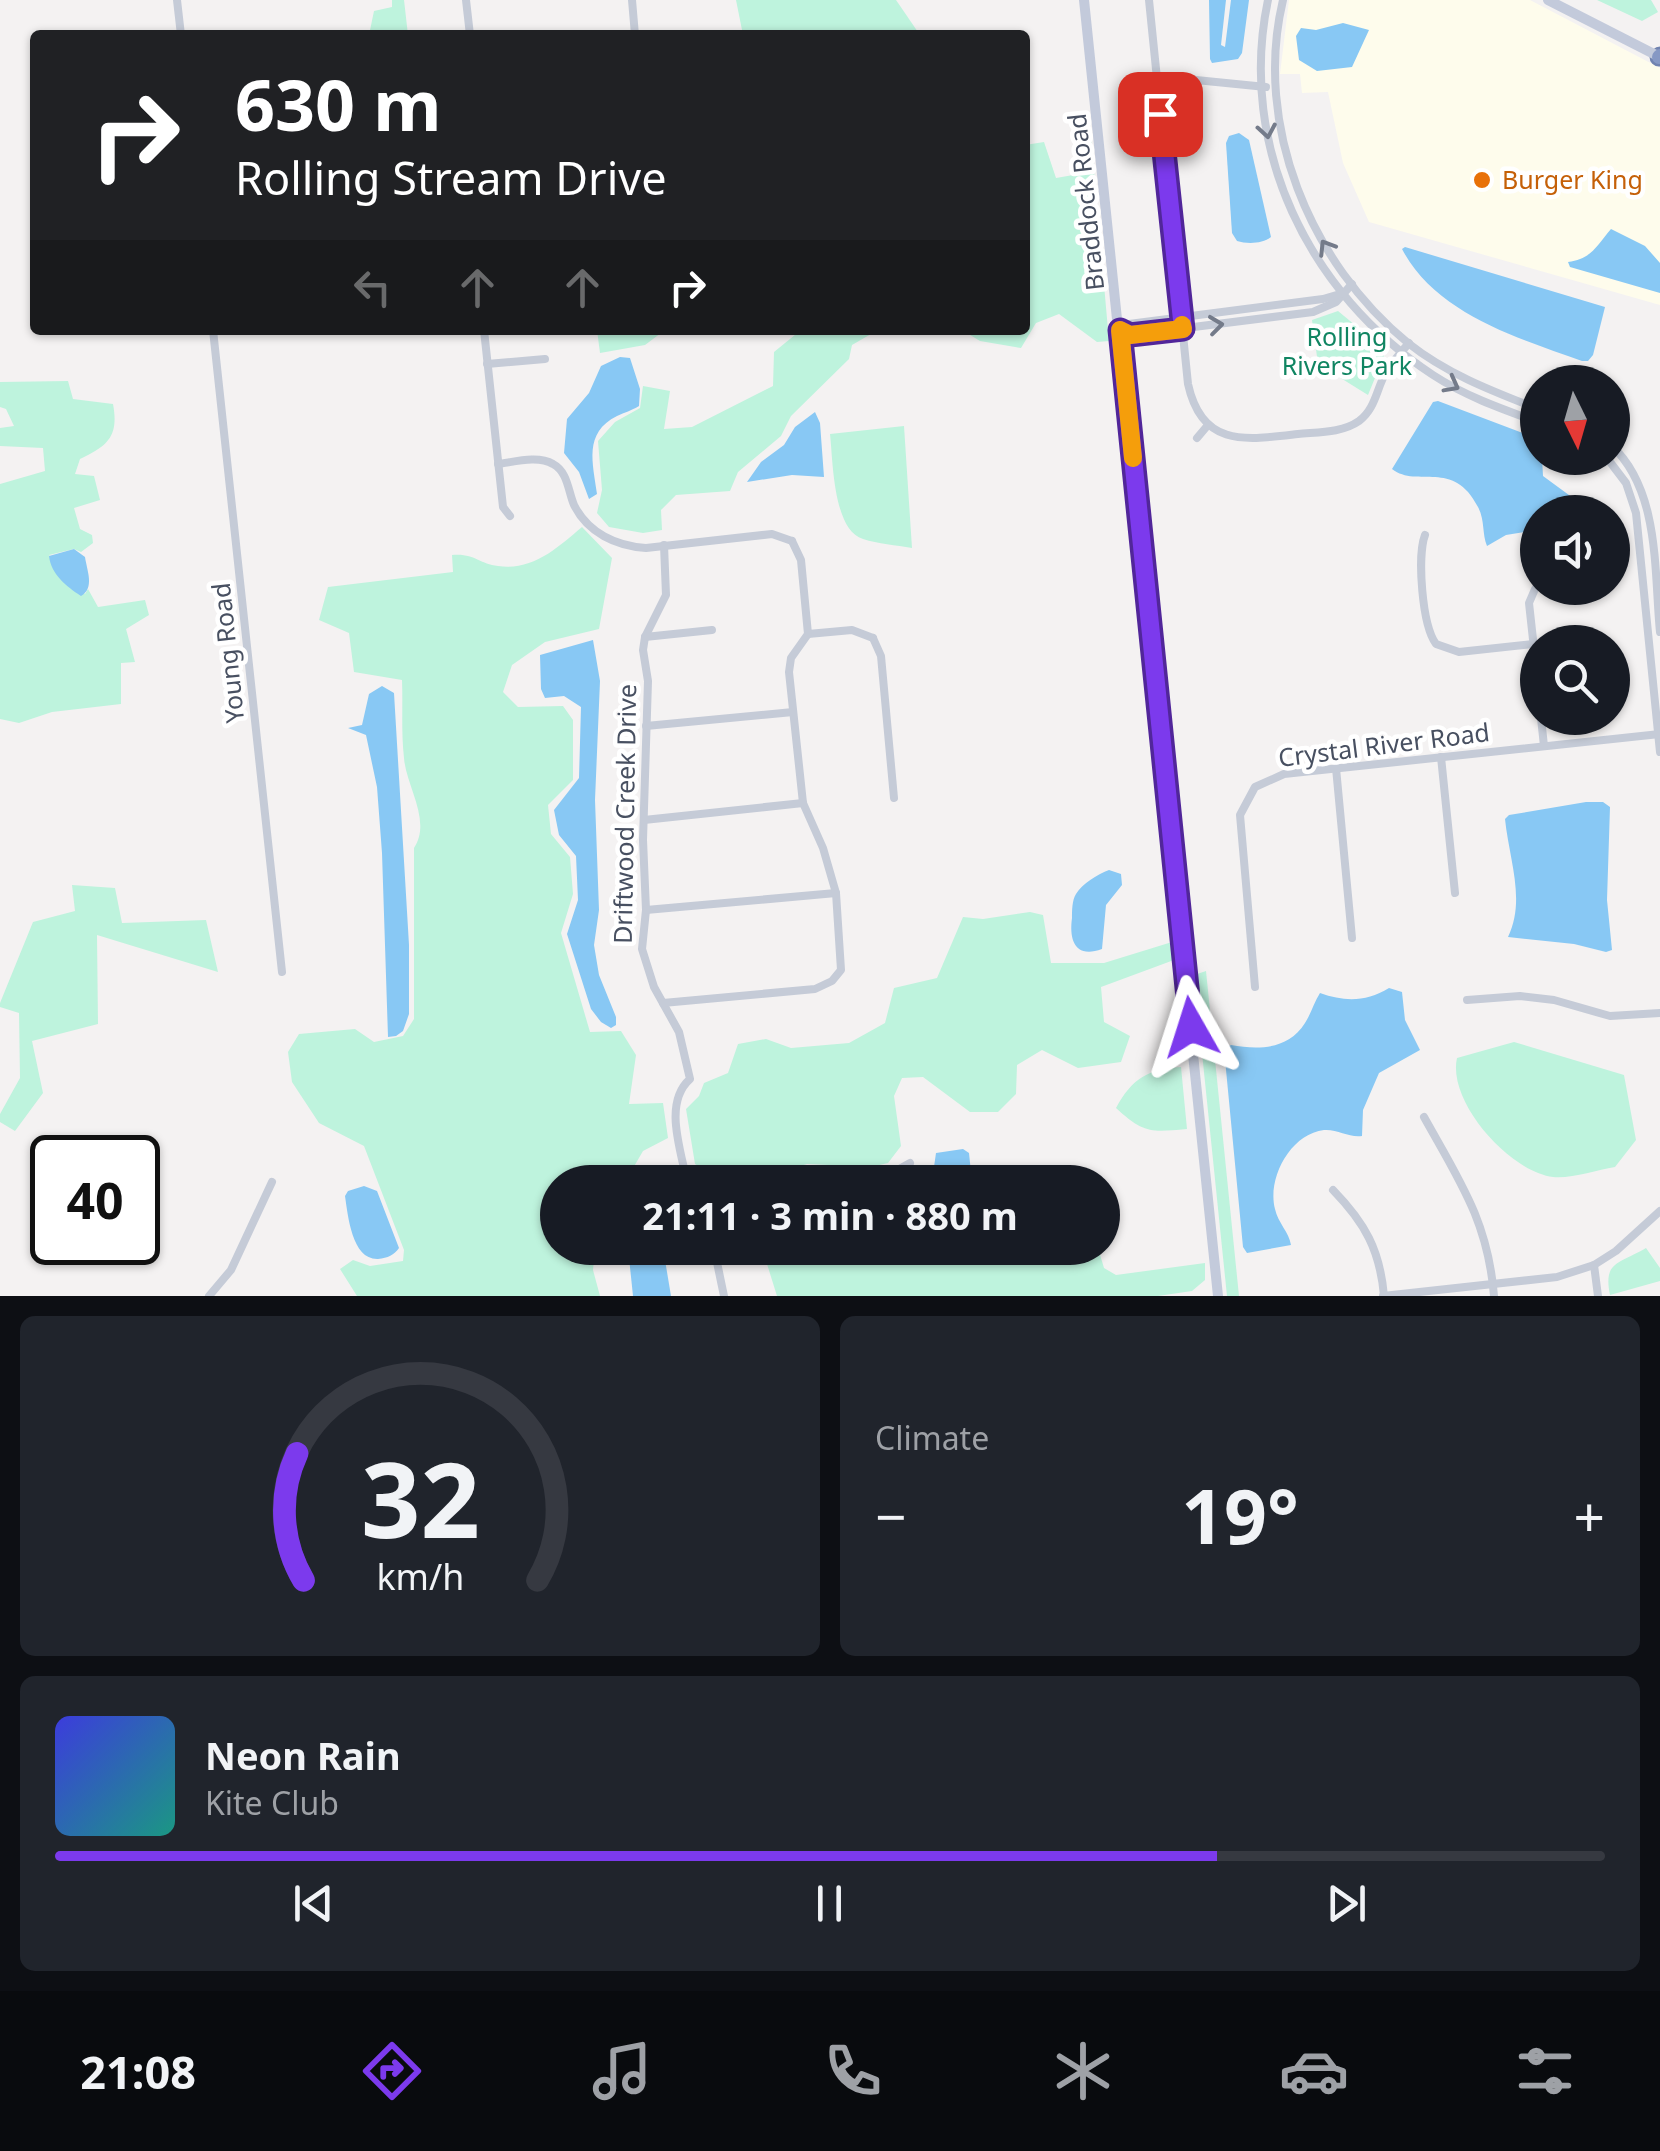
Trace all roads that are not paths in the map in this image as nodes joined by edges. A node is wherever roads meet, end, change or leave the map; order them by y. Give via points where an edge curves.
1 (177, 0) edge
2 (466, 0) edge
3 (632, 0) edge
4 (1084, 0) edge
5 (1149, 0) edge
6 (1268, 0) edge
7 (1283, 0) edge
8 (1548, 0) edge
9 (180, 30) edge
10 (469, 30) edge
11 (635, 30) edge
12 (1660, 56) edge
13 (1156, 76) junction
14 (1261, 86) junction
15 (1276, 87) junction
16 (1352, 284) junction
17 (1340, 294) junction
18 (1182, 317) junction
19 (1183, 329) junction
20 (1120, 330) junction
21 (214, 335) edge
22 (485, 335) edge
23 (1409, 343) junction
24 (1400, 352) junction
25 (545, 359) dead end
26 (488, 364) junction
27 (1520, 402) edge
28 (1520, 415) edge
29 (1208, 425) junction
30 (1197, 438) dead end
31 (498, 464) junction
32 (1630, 467) edge
33 (1620, 475) edge
34 (1653, 512) edge
35 (1636, 513) junction
36 (510, 516) dead end
37 (1425, 534) dead end
38 (664, 545) junction
39 (712, 630) dead end
40 (1660, 632) edge
41 (808, 634) junction
42 (645, 637) junction
43 (1520, 645) edge
44 (793, 712) junction
45 (646, 726) junction
46 (1659, 734) edge
47 (1543, 735) edge
48 (1544, 746) junction
49 (1660, 752) edge
50 (1441, 758) junction
51 (1336, 768) junction
52 (894, 798) dead end
53 (803, 804) junction
54 (644, 820) junction
55 (836, 893) junction
56 (1455, 894) dead end
57 (646, 910) junction
58 (1352, 938) dead end
59 (282, 972) dead end
60 (1254, 987) dead end
61 (1466, 1000) dead end
62 (664, 1004) junction
63 (1660, 1013) edge
64 (1424, 1117) dead end
65 (910, 1163) dead end
66 (686, 1165) edge
67 (906, 1165) edge
68 (272, 1182) dead end
69 (1333, 1190) dead end
70 (1660, 1201) edge
71 (1657, 1214) edge
72 (718, 1265) edge
73 (1594, 1266) junction
74 (1494, 1284) junction
75 (209, 1296) edge
76 (724, 1296) edge
77 (1218, 1296) edge
78 (1384, 1296) edge
79 (1494, 1296) edge
80 (1598, 1296) edge

1 - 9 street
2 - 10 street
3 - 11 street
4 - 20 street, Braddock Road
5 - 13 street
6 - 14 street
7 - 15 street
8 - 12 street
13 - 14 street
13 - 18 street
14 - 15 street
14 -> 17 street via 1274,166 1288,203
16 -> 15 street via 1303,202 1285,148
16 - 17 street
16 - 23 street
17 - 18 street
19 -> 17 street via 1312,312
17 - 24 street
18 - 19 street
18 - 20 street
19 - 20 street via 1130,335
19 - 29 street via 1192,401
20 - 77 street, Braddock Road
21 - 59 street, Young Road
22 - 26 street
23 - 24 street
23 - 27 street via 1467,380
24 -> 28 street via 1462,391
24 - 29 street via 1368,412 1344,428 1248,440
25 - 26 street
26 - 31 street
29 - 30 street
31 - 36 street
31 - 38 street via 553,464 575,506 606,539 629,547
32 - 34 street
33 - 35 street
34 - 35 street
34 - 40 street
35 - 46 street
37 - 43 street via 1423,581 1436,644 1459,652
38 - 41 street via 772,534 796,539
38 - 42 street, Driftwood Creek Drive via 666,596
39 - 42 street
41 - 44 street via 791,658
41 - 52 street via 852,630 876,636
42 - 45 street, Driftwood Creek Drive
44 - 45 street
44 - 53 street
45 - 54 street, Driftwood Creek Drive
46 - 48 street, Crystal River Road
46 - 49 street
47 - 48 street
48 - 50 street, Crystal River Road
50 - 51 street, Crystal River Road
50 - 56 street
51 - 58 street
51 - 60 street, Crystal River Road via 1271,777 1244,804 1238,827
53 - 54 street
53 - 55 street
54 - 57 street, Driftwood Creek Drive
55 - 57 street
55 - 62 street via 842,957 835,984
57 - 62 street, Driftwood Creek Drive via 642,949
61 - 63 street via 1520,996 1610,1016
62 - 66 street, Driftwood Creek Drive via 690,1079 676,1102
64 - 74 street via 1478,1216
65 - 67 street
68 - 75 street via 231,1270
69 - 78 street via 1372,1239
70 - 71 street
71 - 73 street
72 - 76 street
73 - 74 street
73 - 80 street
74 - 78 street
74 - 79 street

